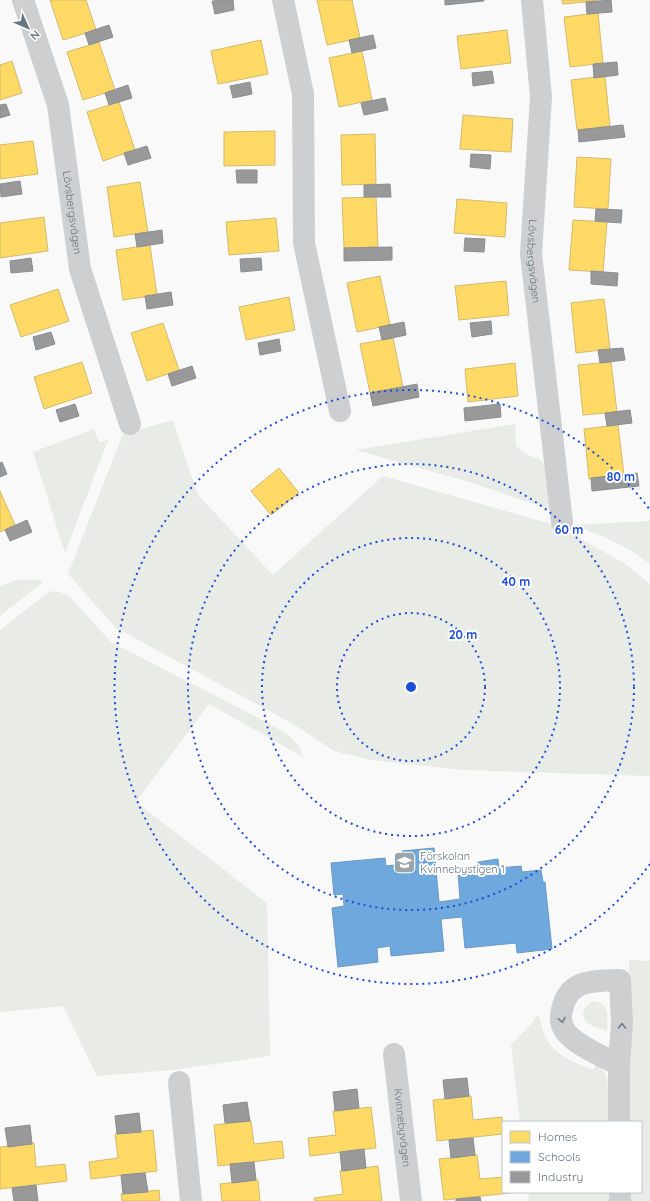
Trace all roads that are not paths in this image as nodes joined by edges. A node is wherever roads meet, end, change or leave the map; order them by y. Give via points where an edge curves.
1 (23, 0) edge
2 (283, 0) edge
3 (532, 0) edge
4 (340, 411) dead end
5 (130, 424) dead end
6 (562, 522) dead end
7 (394, 1054) dead end
8 (619, 1065) dead end
9 (179, 1082) dead end
10 (619, 1121) edge
11 (191, 1201) edge
12 (411, 1201) edge

1 - 5 street, Lövsbergsvägen via 58,105 80,269
2 - 4 street via 303,94 304,243
3 - 6 street, Lövsbergsvägen via 541,97 530,254
7 - 12 street, Kvinnebyvägen
8 - 10 street
9 - 11 street

